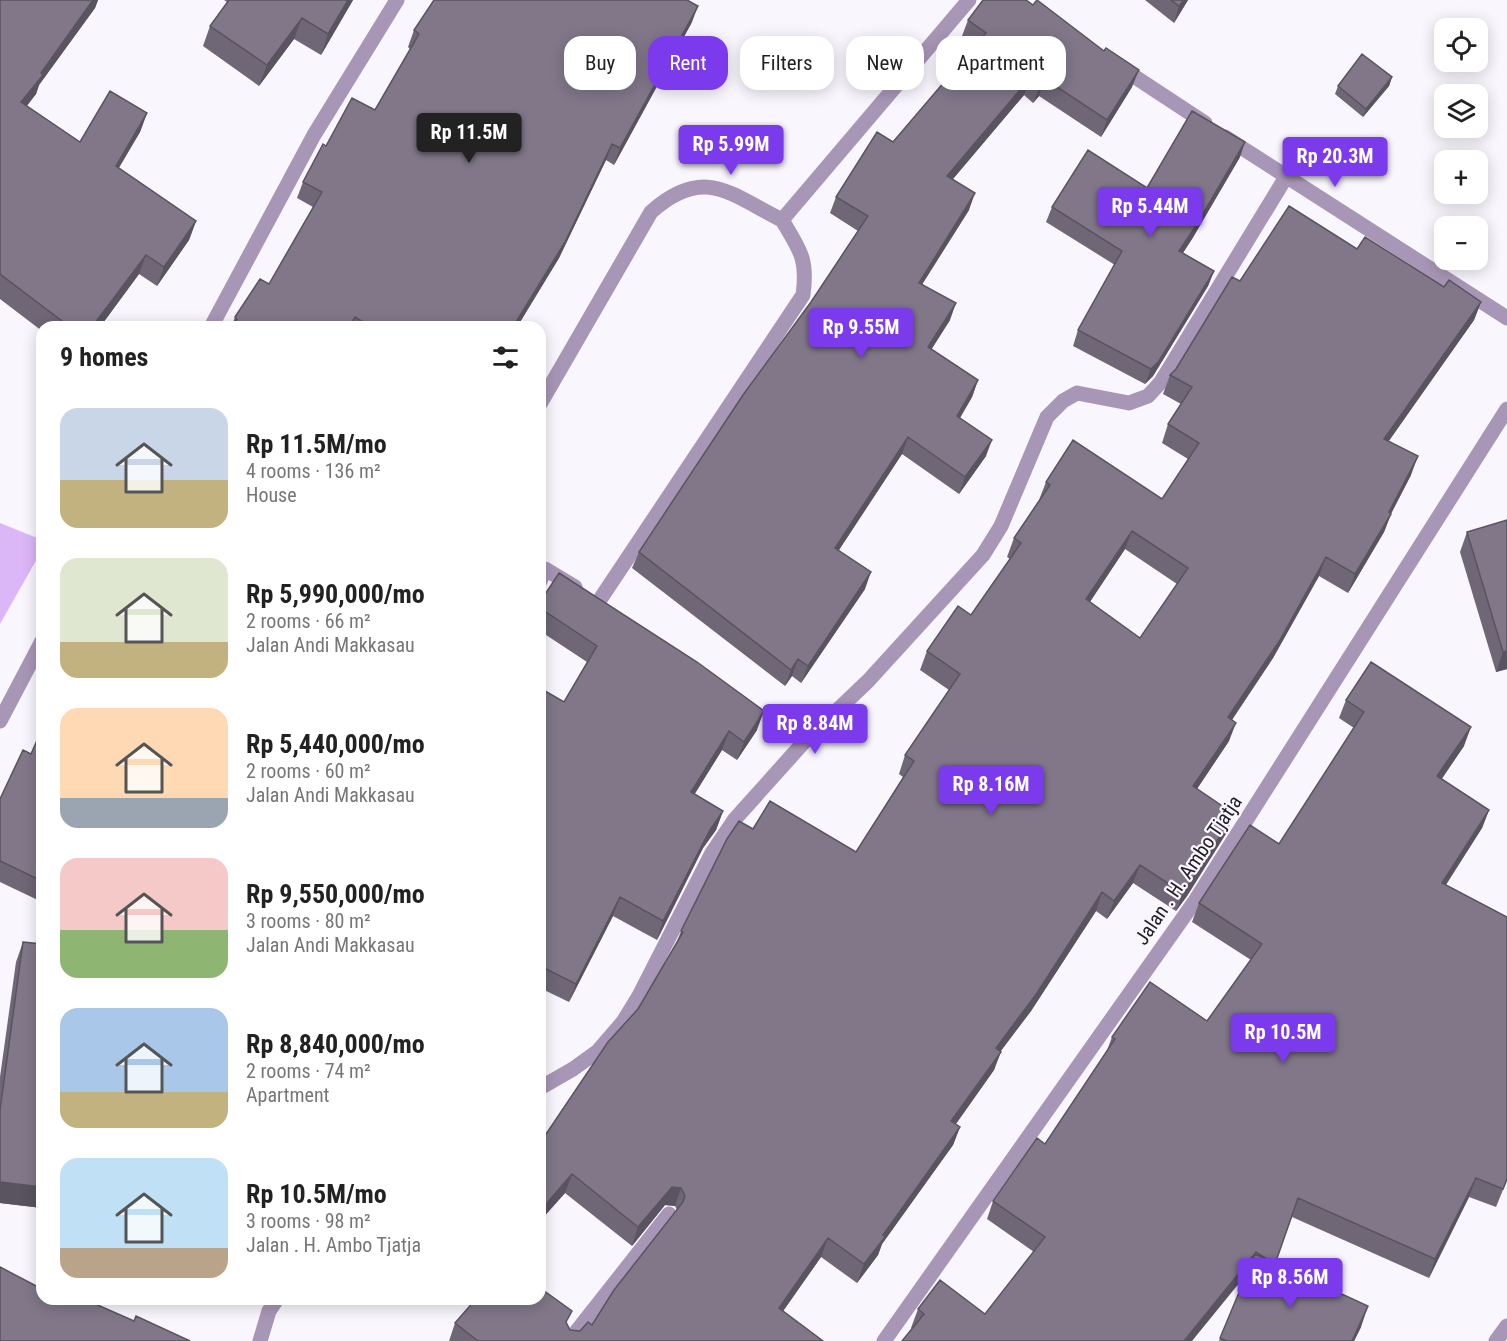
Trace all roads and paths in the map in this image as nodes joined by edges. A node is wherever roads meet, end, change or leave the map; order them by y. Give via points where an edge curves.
1 (397, 0) edge
2 (969, 0) edge
3 (1108, 58) edge
4 (1286, 177) junction
5 (782, 220) junction
6 (1507, 318) edge
7 (214, 321) edge
8 (546, 394) edge
9 (1507, 409) edge
10 (546, 574) edge
11 (36, 652) edge
12 (0, 721) edge
13 (546, 1085) edge
14 (669, 1214) edge
15 (273, 1305) edge
16 (1507, 1326) edge
17 (260, 1341) edge
18 (569, 1341) edge
19 (884, 1341) edge
20 (1496, 1341) edge

1 - 7 street via 314,135
2 - 5 street
3 - 4 street
4 - 6 street
4 - 13 street via 1161,382 1148,396 1129,403 1077,393 1047,417 1001,526 983,555 735,819 712,853 623,1022 598,1051
5 - 8 street via 716,187 695,186 664,200 651,212
5 - 10 street via 803,255 803,295 604,605
9 - 19 street, Jalan . H. Ambo Tjatja via 1195,901
11 - 12 street
14 - 18 street
15 - 17 street
16 - 20 street

